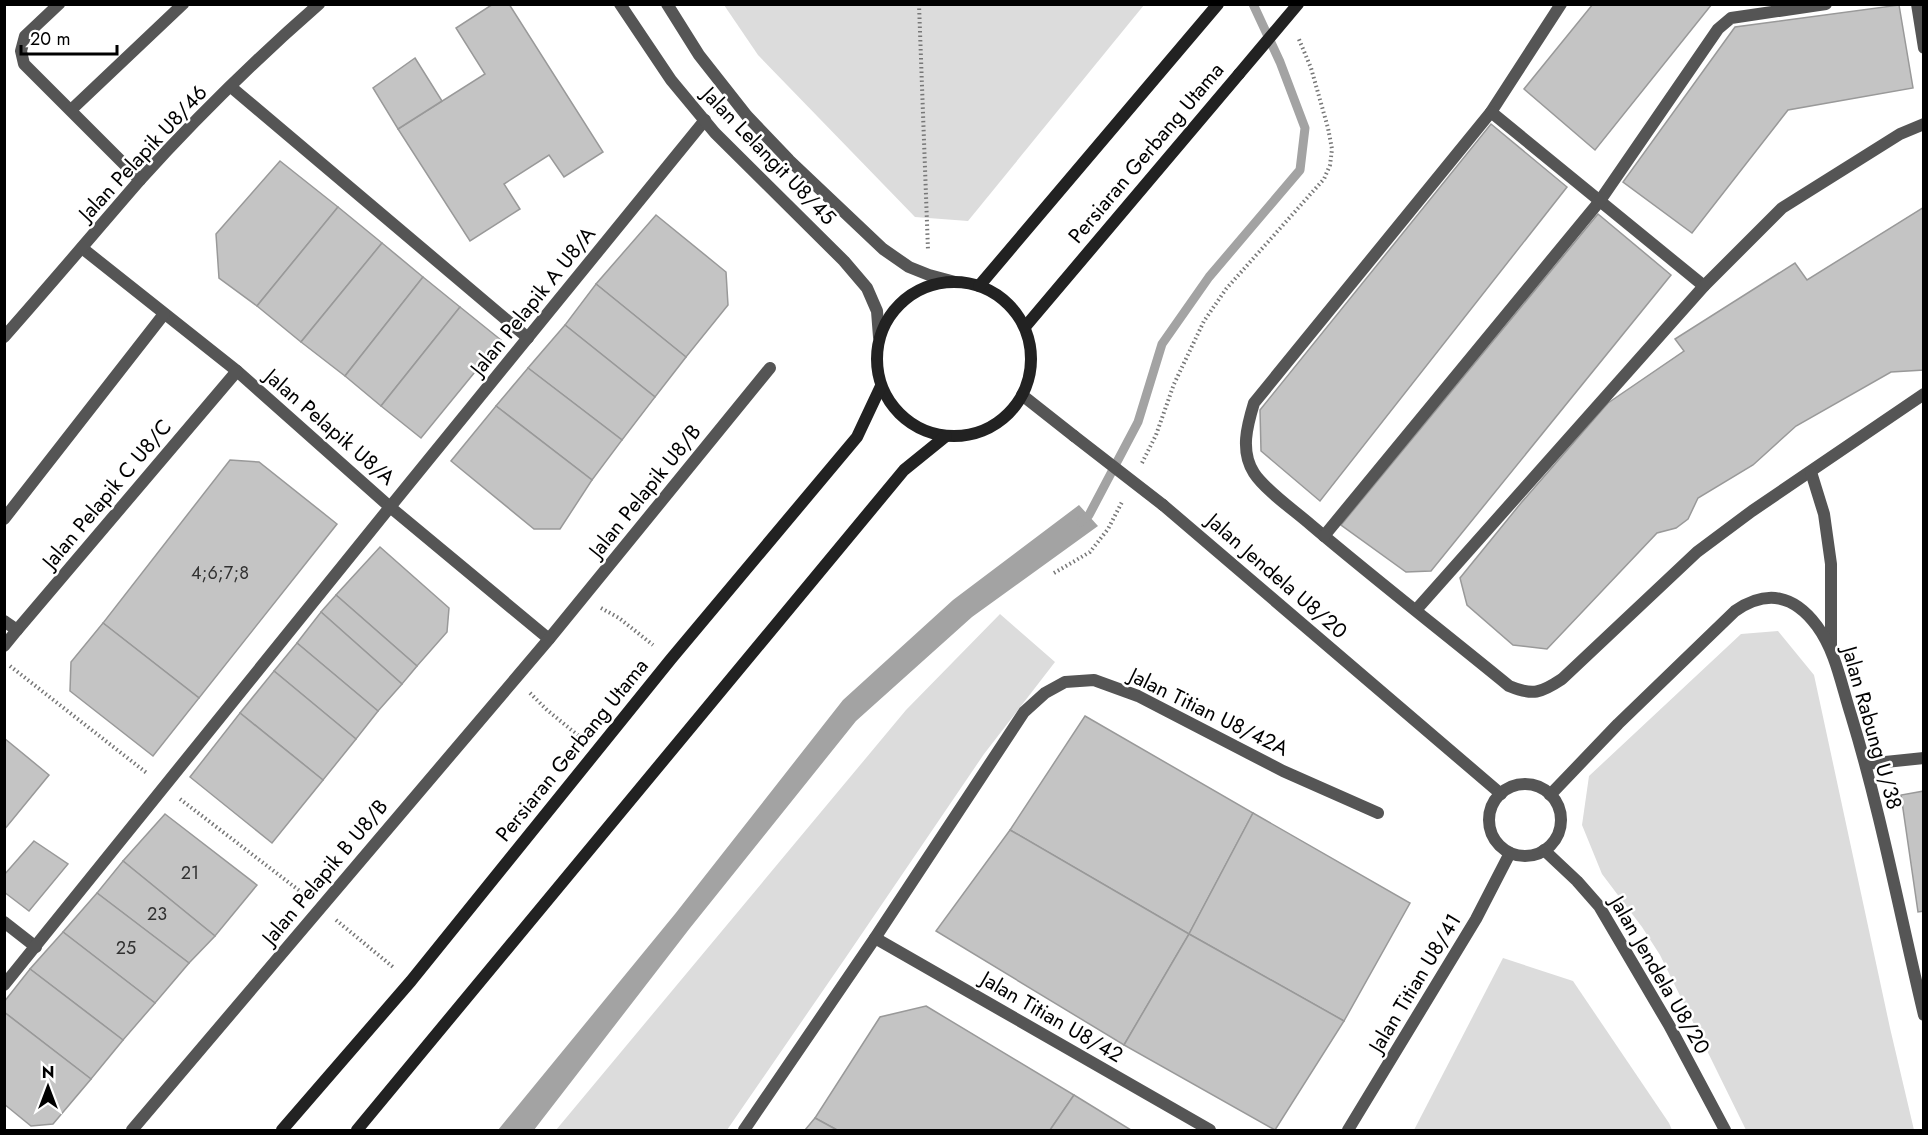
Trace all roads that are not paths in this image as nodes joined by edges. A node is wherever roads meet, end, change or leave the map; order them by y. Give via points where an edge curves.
1 (59, 4) edge
2 (183, 4) edge
3 (319, 4) edge
4 (620, 4) edge
5 (667, 4) edge
6 (1218, 4) edge
7 (1298, 4) edge
8 (1556, 4) edge
9 (1827, 4) edge
10 (1917, 4) edge
11 (1561, 5) edge
12 (1923, 48) edge
13 (231, 87) junction
14 (71, 110) junction
15 (1491, 112) junction
16 (705, 120) junction
17 (1923, 124) edge
18 (140, 180) junction
19 (1599, 202) junction
20 (82, 248) junction
21 (955, 282) junction
22 (979, 286) junction
23 (1704, 286) junction
24 (164, 314) junction
25 (1024, 327) junction
26 (879, 336) junction
27 (4, 337) edge
28 (528, 338) junction
29 (770, 368) dead end
30 (237, 371) junction
31 (881, 386) junction
32 (1923, 394) edge
33 (1022, 395) junction
34 (946, 436) junction
35 (1810, 472) junction
36 (390, 507) junction
37 (4, 519) edge
38 (1324, 536) junction
39 (1416, 610) junction
40 (4, 621) edge
41 (17, 630) junction
42 (549, 639) junction
43 (4, 646) edge
44 (1831, 648) junction
45 (1923, 758) edge
46 (1866, 764) junction
47 (1501, 794) junction
48 (1550, 795) junction
49 (1378, 813) dead end
50 (1544, 850) junction
51 (1510, 853) junction
52 (4, 922) edge
53 (875, 938) junction
54 (36, 947) junction
55 (4, 985) edge
56 (1923, 1015) edge
57 (132, 1131) edge
58 (282, 1131) edge
59 (357, 1131) edge
60 (744, 1131) edge
61 (1210, 1131) edge
62 (1348, 1131) edge
63 (1725, 1131) edge

1 - 14 street via 25,36 21,51 24,64
2 - 14 street
3 - 13 street, Jalan Pelapik U8/46
4 - 16 street, Jalan Lelangit U8/45 via 671,80
5 - 21 street, Jalan Lelangit U8/45 via 699,55 747,116 789,160 883,249 909,267
6 - 22 main road, Persiaran Gerbang Utama
7 - 25 main road, Persiaran Gerbang Utama, bridge
8 - 11 street
9 - 19 street via 1731,18 1718,29
10 - 12 street
11 - 15 street
13 - 18 street, Jalan Pelapik U8/46
13 - 28 street
14 - 18 street
15 - 19 street
15 - 38 street via 1254,403 1245,440 1254,473
16 - 26 street, Jalan Lelangit U8/45 via 867,288 877,311
16 - 28 street, Jalan Pelapik A U8/A
17 - 23 street via 1900,134 1782,208
18 - 20 street, Jalan Pelapik U8/46
19 - 23 street
19 - 38 street
20 - 24 street, Jalan Pelapik U8/A
20 - 27 street, Jalan Pelapik U8/46
21 - 22 main road
21 - 26 main road via 930,285 908,296 890,314
22 - 25 main road via 998,295
23 - 39 street
24 - 30 street, Jalan Pelapik U8/A
24 - 37 street
25 - 33 main road via 1031,350 1030,373
26 - 31 main road via 876,361
28 - 36 street, Jalan Pelapik A U8/A
29 - 42 street, Jalan Pelapik U8/B
30 - 36 street, Jalan Pelapik U8/A
30 - 41 street, Jalan Pelapik C U8/C
31 - 34 main road via 891,405 907,420 925,431
31 - 58 main road, Persiaran Gerbang Utama via 857,437 671,659 411,981
32 - 35 street
33 - 34 main road via 1009,413 991,427 969,435
33 - 47 street, Jalan Jendela U8/20, bridge via 1163,504
34 - 59 main road via 904,470
35 - 39 street via 1697,552 1562,679 1537,693 1509,686
35 - 44 street via 1824,513 1831,564
36 - 42 street, Jalan Pelapik U8/A
36 - 54 street, Jalan Pelapik A U8/A
38 - 39 street
40 - 41 street
41 - 43 street, Jalan Pelapik C U8/C
42 - 57 street, Jalan Pelapik B U8/B
44 - 46 street, Jalan Rabung U/38
44 - 48 street, Jalan Rabung U/38 via 1802,610 1782,598 1748,602 1643,700
45 - 46 street
46 - 56 street, Jalan Rabung U/38
47 - 48 street via 1525,784
47 - 51 street via 1490,811 1490,831 1495,841
48 - 50 street via 1560,813 1560,824 1558,834
49 - 53 street, Jalan Titian U8/42A via 1283,771 1138,696 1094,680 1065,682 1024,712
50 - 51 street via 1532,855
50 - 63 street, Jalan Jendela U8/20 via 1599,906 1658,1005
51 - 62 street, Jalan Titian U8/41 via 1476,919
52 - 54 street
53 - 60 street
53 - 61 street, Jalan Titian U8/42
54 - 55 street, Jalan Pelapik A U8/A

